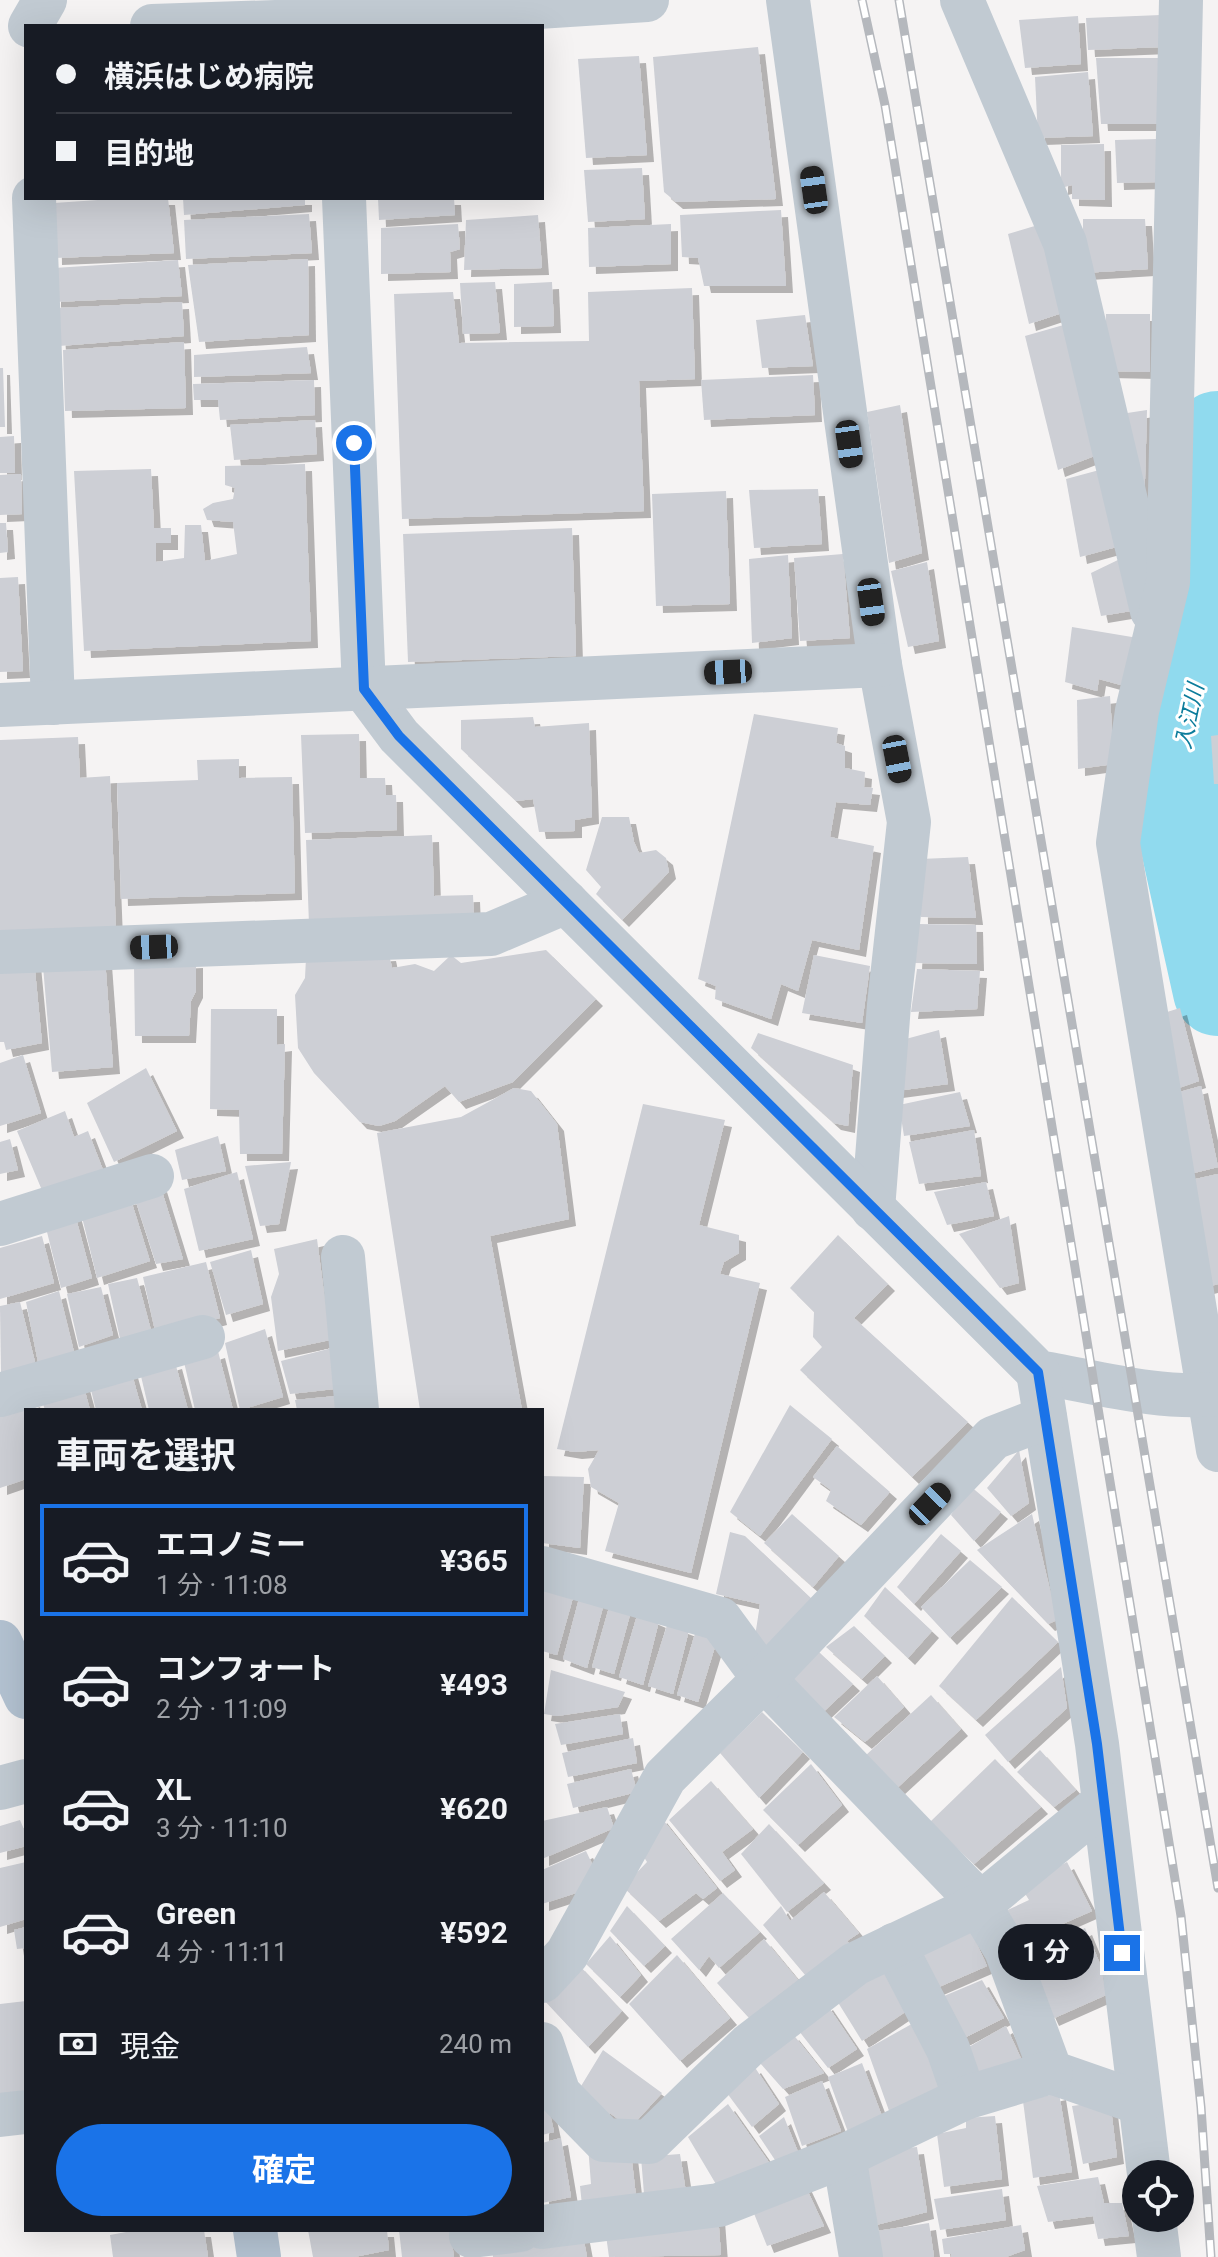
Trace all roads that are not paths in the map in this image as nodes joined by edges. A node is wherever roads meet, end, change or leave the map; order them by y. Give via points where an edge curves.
1 (45, 0) edge
2 (647, 0) edge
3 (788, 0) edge
4 (962, 0) edge
5 (1181, 0) edge
6 (336, 15) edge
7 (30, 24) edge
8 (185, 24) edge
9 (24, 28) edge
10 (0, 31) edge
11 (34, 200) edge
12 (344, 200) edge
13 (1156, 631) junction
14 (880, 665) junction
15 (364, 689) junction
16 (53, 703) junction
17 (0, 705) edge
18 (566, 902) junction
19 (0, 952) edge
20 (152, 1176) dead end
21 (873, 1209) junction
22 (0, 1224) edge
23 (343, 1257) dead end
24 (203, 1337) dead end
25 (1038, 1372) junction
26 (1214, 1394) edge
27 (0, 1395) edge
28 (357, 1408) edge
29 (1045, 1418) junction
30 (1218, 1450) edge
31 (544, 1569) edge
32 (764, 1679) junction
33 (24, 1782) edge
34 (0, 1788) edge
35 (1103, 1803) junction
36 (979, 1905) junction
37 (894, 1945) junction
38 (544, 1979) edge
39 (544, 2050) edge
40 (1051, 2072) junction
41 (965, 2098) junction
42 (1140, 2103) junction
43 (24, 2112) edge
44 (0, 2115) edge
45 (844, 2156) junction
46 (1147, 2160) edge
47 (544, 2227) edge
48 (255, 2232) edge
49 (511, 2232) edge
50 (1156, 2232) edge
51 (472, 2241) edge
52 (259, 2257) edge
53 (861, 2257) edge
54 (1159, 2257) edge

1 - 7 street
2 - 6 street
3 - 14 street
4 - 13 street via 1065,243
5 - 13 street via 1168,582
6 - 8 street
9 - 10 street
11 - 16 street
12 - 15 street
13 - 26 street via 1137,711 1118,843
14 - 15 street
14 - 21 street via 909,822
15 - 16 street
15 - 18 street via 399,736
16 - 17 street
18 - 19 street via 491,934
18 - 21 street
20 - 22 street
21 - 25 street
23 - 28 street
24 - 27 street
25 - 26 street via 1153,1392
25 - 29 street
26 - 30 street
29 - 32 street via 993,1438
29 - 35 street
31 - 32 street via 720,1619
32 - 36 street
32 - 38 street via 665,1777 567,1954
33 - 34 street
35 - 36 street
35 - 42 street
36 - 37 street
36 - 40 street via 1006,1950
37 - 39 street via 855,1964 749,2045 649,2142 604,2140 559,2094
37 - 41 street via 948,2049
40 - 41 street
40 - 42 street
41 - 45 street
42 - 46 street
43 - 44 street
45 - 47 street via 719,2205
45 - 53 street
48 - 52 main road
49 - 51 street
50 - 54 street

